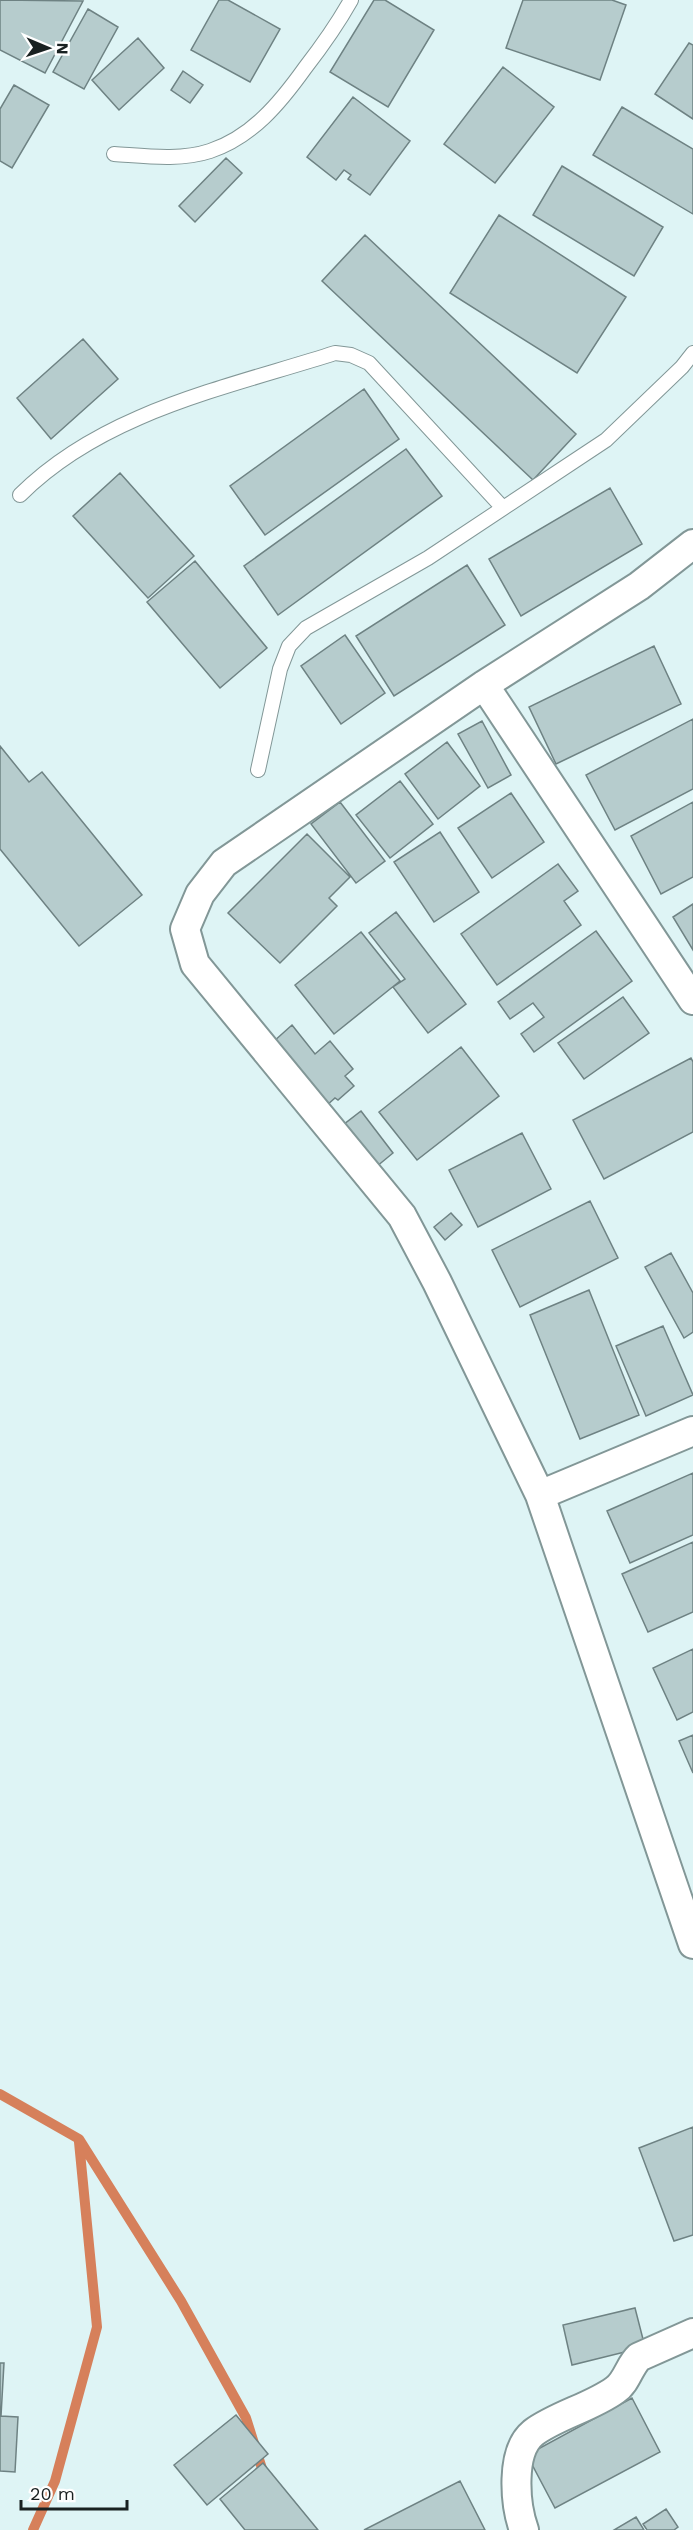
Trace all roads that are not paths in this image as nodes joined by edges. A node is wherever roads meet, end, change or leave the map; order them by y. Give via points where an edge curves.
1 (351, 0) edge
2 (114, 154) dead end
3 (693, 353) edge
4 (20, 495) dead end
5 (503, 508) junction
6 (693, 544) edge
7 (484, 686) junction
8 (258, 770) dead end
9 (693, 1000) edge
10 (693, 1431) edge
11 (540, 1495) junction
12 (693, 1944) edge
13 (693, 2333) edge
14 (524, 2530) edge

1 - 2 lane via 285,96 243,134 209,151 190,155
3 - 5 lane via 606,440
4 - 5 lane via 43,472 122,424 335,353 369,363
5 - 8 lane via 428,558 306,628 289,645
6 - 7 street via 639,586
7 - 9 street
7 - 11 street via 224,863 200,894 185,929 195,964 402,1216
10 - 11 street
11 - 12 street
13 - 14 street via 639,2357 616,2390 532,2434 519,2456 516,2484

